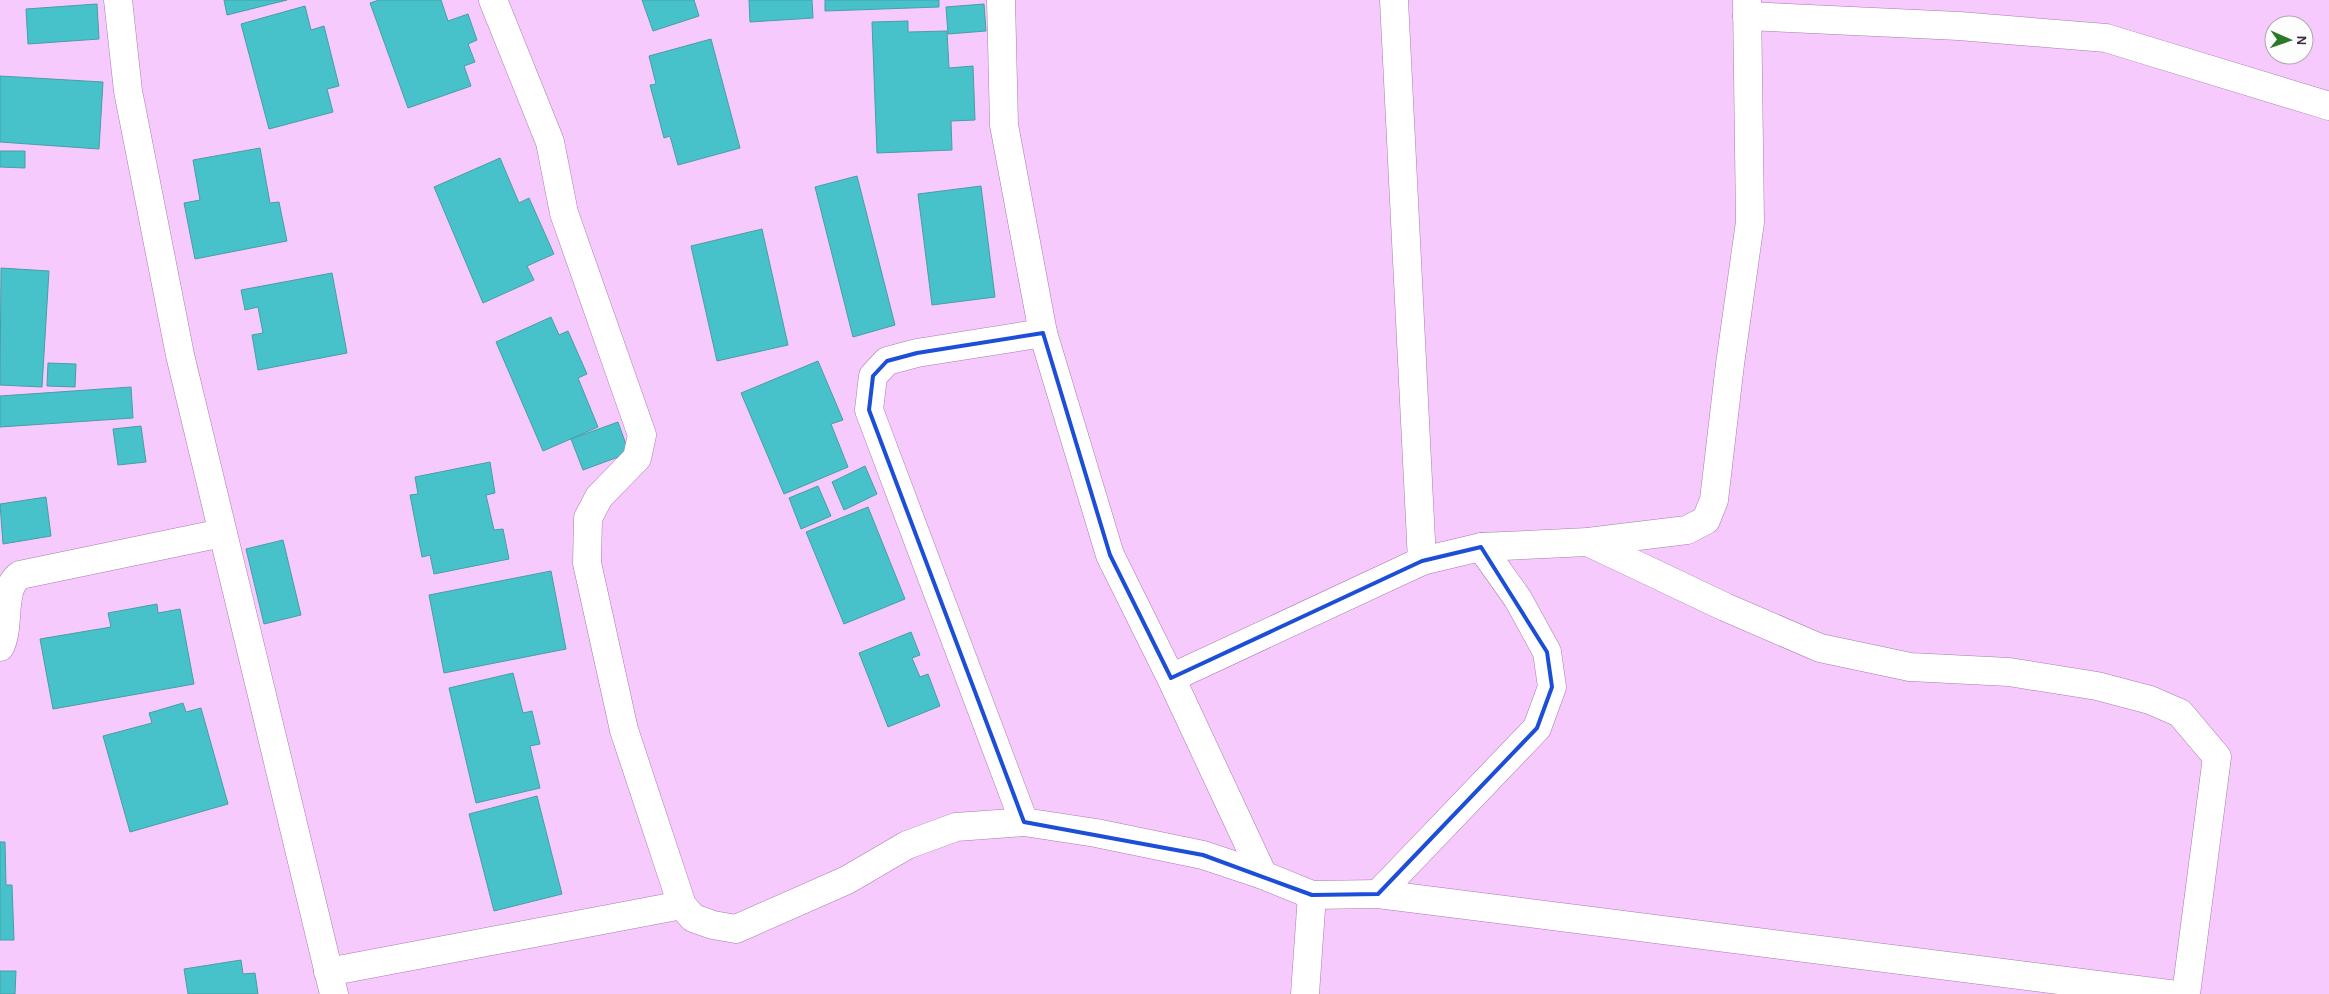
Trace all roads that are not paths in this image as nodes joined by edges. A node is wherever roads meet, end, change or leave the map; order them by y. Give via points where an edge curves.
1 (118, 0) edge
2 (492, 0) edge
3 (1001, 0) edge
4 (1394, 0) edge
5 (1747, 8) edge
6 (2329, 106) edge
7 (1043, 333) junction
8 (222, 533) junction
9 (1588, 542) junction
10 (1481, 547) junction
11 (1422, 561) junction
12 (0, 647) edge
13 (1171, 678) junction
14 (1024, 822) junction
15 (1263, 875) junction
16 (1378, 894) junction
17 (1312, 895) junction
18 (682, 905) junction
19 (331, 983) edge
20 (1305, 994) edge
21 (2170, 994) edge
22 (2186, 994) edge

1 - 8 street via 128,91 180,355
2 - 18 street via 550,142 564,213 642,435 637,458 599,497 588,518 587,563 624,730
3 - 7 street via 1004,125
4 - 11 street
5 - 6 street via 2106,38
5 - 9 street via 1750,222 1714,500 1706,520 1686,530
7 - 13 street via 1110,555
7 - 14 street via 917,352 887,361 873,376 869,410
8 - 12 street via 20,575 12,580 7,591 6,630
8 - 19 street
9 - 10 street
9 - 22 street via 1820,648 1910,667 2009,672 2097,686 2150,700 2180,713 2217,757
10 - 11 street
10 - 16 street via 1518,599 1547,652 1552,688 1537,728
11 - 13 street
13 - 15 street
14 - 15 street via 1203,855
14 - 18 street via 956,827 907,845 847,880 736,929 693,918
15 - 17 street
16 - 17 street
16 - 21 street
17 - 20 street
18 - 19 street

